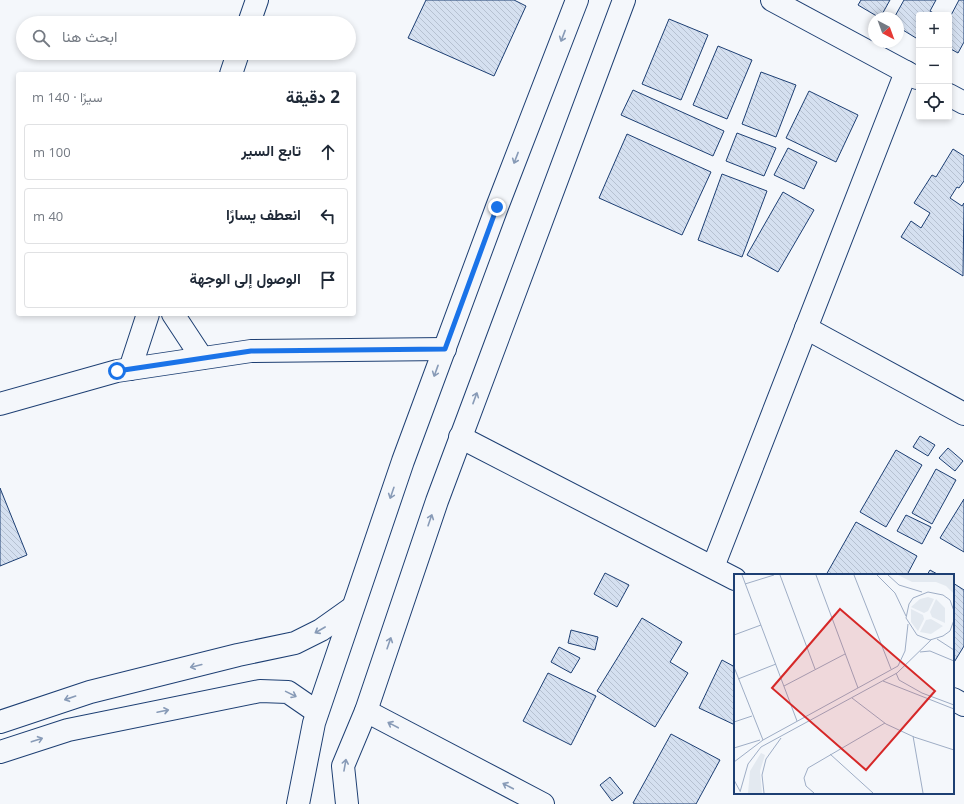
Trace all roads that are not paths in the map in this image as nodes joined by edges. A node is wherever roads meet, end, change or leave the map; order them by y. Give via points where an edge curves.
1 (257, 0) edge
2 (577, 0) edge
3 (624, 0) edge
4 (772, 0) edge
5 (251, 16) edge
6 (236, 60) edge
7 (232, 72) edge
8 (912, 75) edge
9 (952, 97) edge
10 (964, 103) edge
11 (147, 316) edge
12 (174, 316) edge
13 (806, 328) junction
14 (445, 349) junction
15 (202, 358) junction
16 (130, 369) junction
17 (0, 404) edge
18 (964, 414) edge
19 (460, 437) junction
20 (713, 567) junction
21 (734, 578) edge
22 (352, 608) junction
23 (954, 700) edge
24 (964, 705) edge
25 (366, 710) junction
26 (317, 712) junction
27 (0, 722) edge
28 (0, 752) edge
29 (298, 804) edge
30 (347, 804) edge
31 (543, 804) edge

1 - 5 street
2 -> 14 street
19 -> 3 street
4 - 8 street
6 - 7 street
8 - 13 street
9 - 10 street
11 - 16 street
12 - 15 street
13 - 18 street
13 - 20 street
14 - 15 street via 251,351
14 -> 22 street
15 - 16 street
16 - 17 street
19 - 20 street
25 -> 19 street
20 - 21 street
22 - 26 street
22 -> 27 street via 321,630 295,643 90,692
23 - 24 street
30 -> 25 street via 344,766
31 -> 25 street
28 -> 26 street via 68,730 260,691 288,692
26 - 29 street

